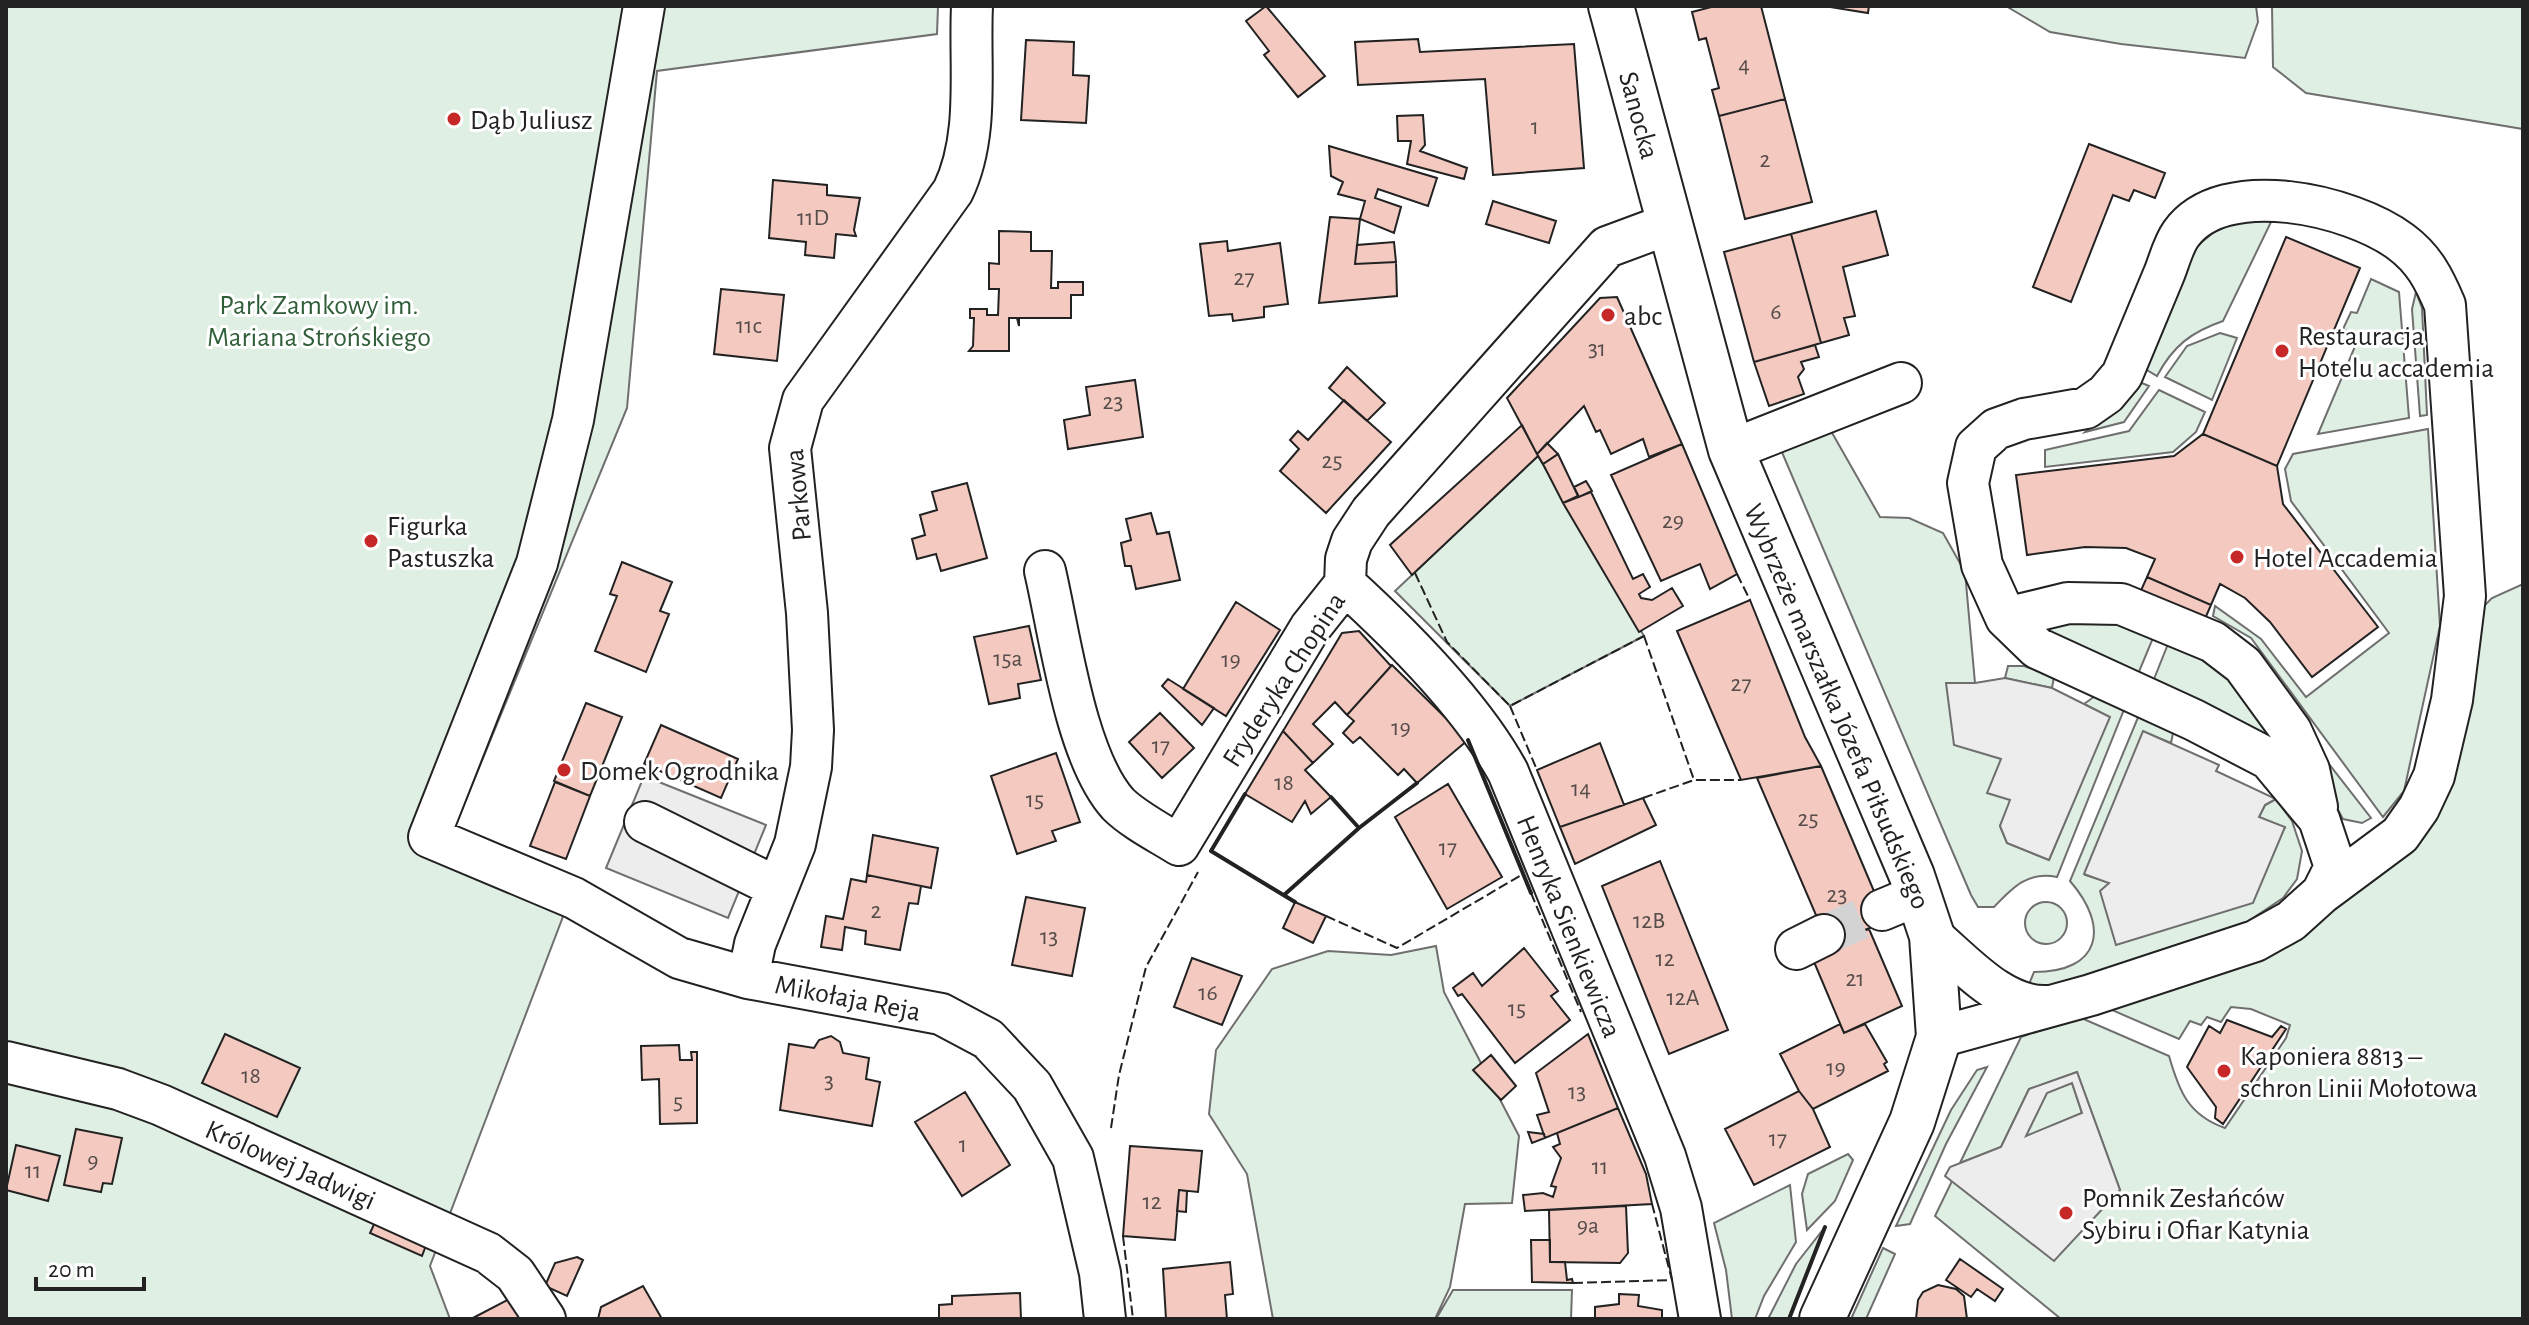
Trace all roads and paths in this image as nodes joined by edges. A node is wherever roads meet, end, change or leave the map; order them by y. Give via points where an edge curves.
1 (644, 6) edge
2 (972, 6) edge
3 (1611, 6) edge
4 (1669, 224) junction
5 (1901, 383) dead end
6 (1731, 450) junction
7 (1045, 571) dead end
8 (1345, 584) junction
9 (2006, 618) junction
10 (2319, 819) junction
11 (645, 822) dead end
12 (776, 887) junction
13 (2322, 893) junction
14 (1932, 936) junction
15 (748, 978) junction
16 (2047, 1006) junction
17 (1939, 1037) junction
18 (6, 1062) edge
19 (545, 1319) edge
20 (1105, 1319) edge
21 (1700, 1319) edge
22 (1822, 1319) edge

1 - 15 street, Mikołaja Reja via 573,420 537,563 429,837 574,898 679,958
2 - 12 street, Parkowa via 969,138 962,172 803,400 792,431 813,730 795,844
3 - 4 main road, Sanocka
4 - 6 main road, Wybrzeże marszałka Józefa Piłsudskiego
4 - 8 street, Fryderyka Chopina via 1607,247 1582,273 1371,512 1349,550
5 - 6 street
6 - 14 main road, Wybrzeże marszałka Józefa Piłsudskiego via 1900,903
7 - 8 street, Fryderyka Chopina via 1068,674 1102,782 1120,806 1179,845 1310,628
8 - 21 street, Henryka Sienkiewicza via 1487,734 1508,772 1665,1156 1684,1223
9 - 10 street via 2037,648 2269,759
9 - 10 street via 2068,603 2121,604 2213,642 2243,665 2291,731 2309,770
9 - 13 street via 1982,565 1968,483 1976,447 1996,429 2086,408 2106,394 2122,375 2181,234 2226,203 2261,200 2310,205 2370,224 2401,241 2429,268 2445,305 2465,596 2452,700 2434,776 2419,808 2400,835
10 - 13 street via 2335,867
11 - 12 street
12 - 15 street, Parkowa
13 - 16 street via 2291,921 2255,941
14 - 16 street via 1999,991 2021,1003
14 - 17 main road, Wybrzeże marszałka Józefa Piłsudskiego
15 - 20 street, Mikołaja Reja via 941,1014 988,1039 1025,1077 1073,1158 1100,1273
16 - 17 street
17 - 22 main road, Wybrzeże marszałka Józefa Piłsudskiego via 1912,1122
18 - 19 street, Królowej Jadwigi via 161,1105 488,1253 515,1274

